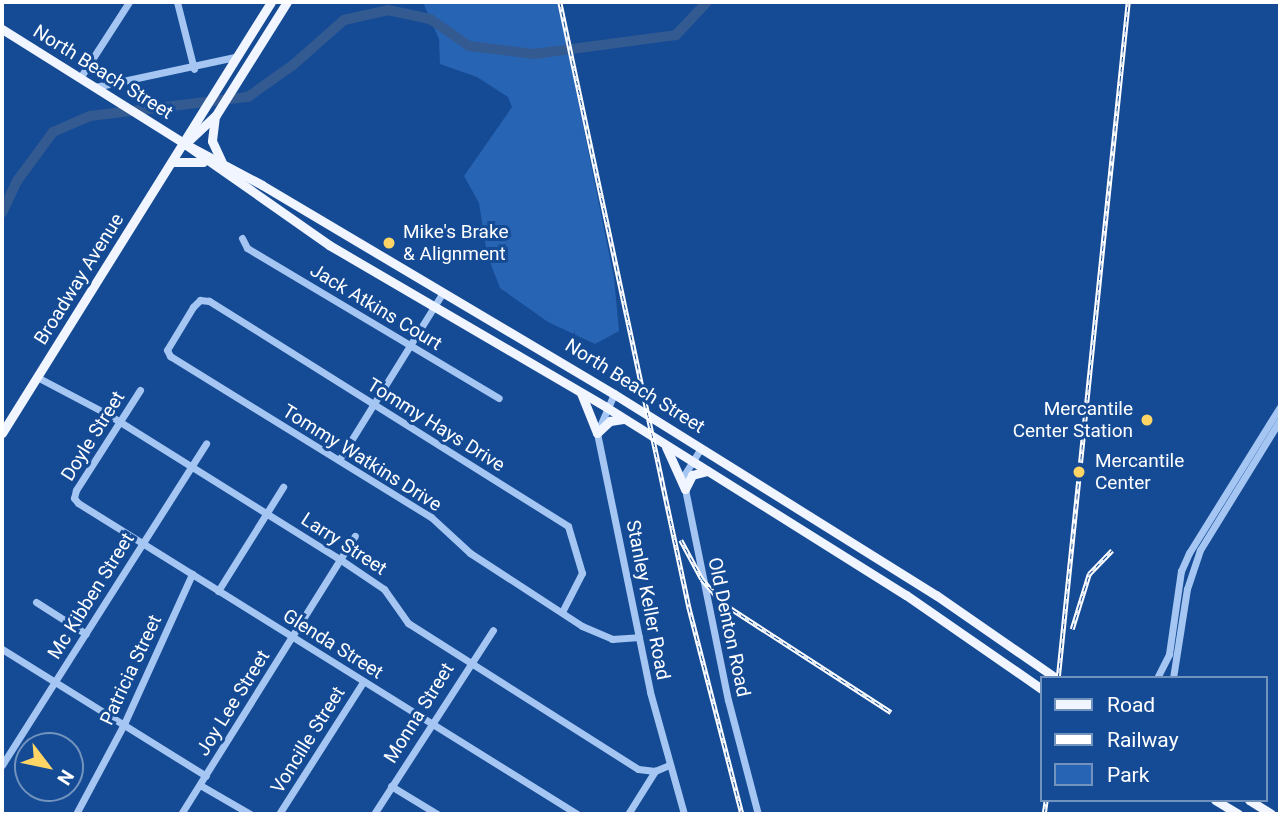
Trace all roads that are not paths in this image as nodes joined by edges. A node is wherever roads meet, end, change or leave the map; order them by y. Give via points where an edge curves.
1 (129, 2) edge
2 (177, 2) edge
3 (271, 2) edge
4 (287, 2) edge
5 (2, 29) edge
6 (235, 57) junction
7 (194, 69) junction
8 (79, 78) junction
9 (94, 88) junction
10 (216, 115) junction
11 (185, 144) junction
12 (173, 162) junction
13 (206, 162) junction
14 (223, 163) junction
15 (338, 231) junction
16 (242, 238) dead end
17 (329, 244) junction
18 (442, 294) junction
19 (209, 301) joint
20 (433, 308) junction
21 (409, 345) junction
22 (37, 377) junction
23 (140, 390) dead end
24 (580, 392) junction
25 (614, 394) junction
26 (499, 398) dead end
27 (372, 404) junction
28 (606, 407) junction
29 (1280, 408) edge
30 (623, 419) junction
31 (1280, 421) edge
32 (120, 422) junction
33 (2, 433) edge
34 (597, 433) junction
35 (206, 443) dead end
36 (666, 446) junction
37 (701, 448) junction
38 (339, 460) junction
39 (692, 462) junction
40 (192, 467) junction
41 (707, 471) junction
42 (283, 487) dead end
43 (685, 489) junction
44 (74, 498) joint
45 (266, 513) junction
46 (836, 532) junction
47 (355, 536) dead end
48 (142, 544) junction
49 (828, 546) junction
50 (341, 560) junction
51 (192, 574) junction
52 (218, 591) junction
53 (936, 595) junction
54 (36, 602) dead end
55 (927, 608) junction
56 (562, 612) junction
57 (493, 630) dead end
58 (86, 634) junction
59 (639, 637) junction
60 (293, 638) junction
61 (2, 649) edge
62 (470, 663) junction
63 (1053, 676) edge
64 (1158, 676) edge
65 (1173, 676) edge
66 (55, 682) junction
67 (363, 682) junction
68 (1040, 688) edge
69 (431, 724) junction
70 (123, 726) junction
71 (2, 765) edge
72 (669, 765) junction
73 (655, 771) junction
74 (206, 776) junction
75 (200, 785) junction
76 (391, 786) junction
77 (1218, 802) edge
78 (1251, 802) edge
79 (76, 814) edge
80 (181, 814) edge
81 (250, 814) edge
82 (279, 814) edge
83 (374, 814) edge
84 (437, 814) edge
85 (577, 814) edge
86 (628, 814) edge
87 (684, 814) edge
88 (758, 814) edge
89 (1238, 814) edge
90 (1272, 814) edge

1 - 8 street
2 - 7 street
3 - 6 main road
4 - 10 main road
5 - 8 main road, North Beach Street
6 - 7 street
6 - 11 main road
7 - 9 street
8 - 9 main road, North Beach Street
9 - 11 main road, North Beach Street
10 - 11 main road
10 - 14 main road via 212,141
11 - 12 main road, Broadway Avenue
11 - 13 main road, North Beach Street
11 - 14 main road, North Beach Street
12 - 13 main road
12 - 22 main road, Broadway Avenue
13 - 17 main road, North Beach Street
14 - 15 main road, North Beach Street
15 - 17 main road
15 - 18 main road, North Beach Street
16 - 21 street, Jack Atkins Court via 247,248
17 - 20 main road, North Beach Street
18 - 20 street
18 - 25 main road, North Beach Street
19 - 27 street, Tommy Hays Drive
19 - 38 street, Tommy Watkins Drive via 200,300 193,307 167,350 170,356
20 - 21 street
20 - 24 main road, North Beach Street
21 - 26 street, Jack Atkins Court
21 - 27 street
22 - 32 street, Larry Street
22 - 33 main road, Broadway Avenue
23 - 32 street, Doyle Street
24 - 28 main road, North Beach Street
24 - 34 main road
25 - 28 street
25 - 37 main road, North Beach Street
27 - 38 street
27 - 56 street, Tommy Hays Drive via 568,526 582,573
28 - 30 main road, North Beach Street
28 - 34 street
29 - 64 street via 1189,553 1181,571 1169,654
30 - 34 main road via 610,421
30 - 36 main road, North Beach Street
31 - 65 street via 1200,550 1187,589
32 - 40 street, Larry Street
32 - 44 street, Doyle Street
34 - 59 street, Stanley Keller Road
35 - 40 street, Mc Kibben Street
36 - 39 main road, North Beach Street
36 - 43 main road
37 - 39 street, Old Denton Road
37 - 46 main road, North Beach Street
38 - 56 street, Tommy Watkins Drive via 431,517 470,553
39 - 41 main road, North Beach Street
39 - 43 street, Old Denton Road
40 - 45 street, Larry Street
40 - 48 street, Mc Kibben Street
41 - 43 main road via 692,475
41 - 49 main road, North Beach Street
42 - 45 street
43 - 88 street, Old Denton Road via 728,700
44 - 48 street, Glenda Street
45 - 50 street, Larry Street
45 - 52 street
46 - 49 main road
46 - 53 main road, North Beach Street
47 - 50 street, Joy Lee Street
48 - 51 street, Glenda Street
48 - 58 street, Mc Kibben Street
49 - 55 main road, North Beach Street
50 - 60 street, Joy Lee Street
50 - 62 street, Larry Street via 384,589 408,623
51 - 52 street, Glenda Street
51 - 70 street, Patricia Street
52 - 60 street, Glenda Street
53 - 55 main road
53 - 63 main road, North Beach Street
54 - 58 street
55 - 68 main road, North Beach Street
56 - 59 street, Tommy Watkins Drive via 599,635 624,640
57 - 62 street, Monna Street
58 - 66 street, Mc Kibben Street
59 - 72 street, Stanley Keller Road
60 - 67 street, Glenda Street
60 - 74 street, Joy Lee Street
61 - 66 street
62 - 69 street, Monna Street
62 - 73 street, Larry Street via 638,769
66 - 70 street
66 - 71 street, Mc Kibben Street
67 - 69 street, Glenda Street
67 - 82 street, Voncille Street
69 - 76 street, Monna Street
69 - 85 street, Glenda Street
70 - 74 street
70 - 79 street, Patricia Street
72 - 73 street
72 - 87 street, Stanley Keller Road
73 - 86 street
74 - 75 street, Joy Lee Street
75 - 80 street, Joy Lee Street
75 - 81 street
76 - 83 street, Monna Street
76 - 84 street
77 - 89 main road
78 - 90 main road

